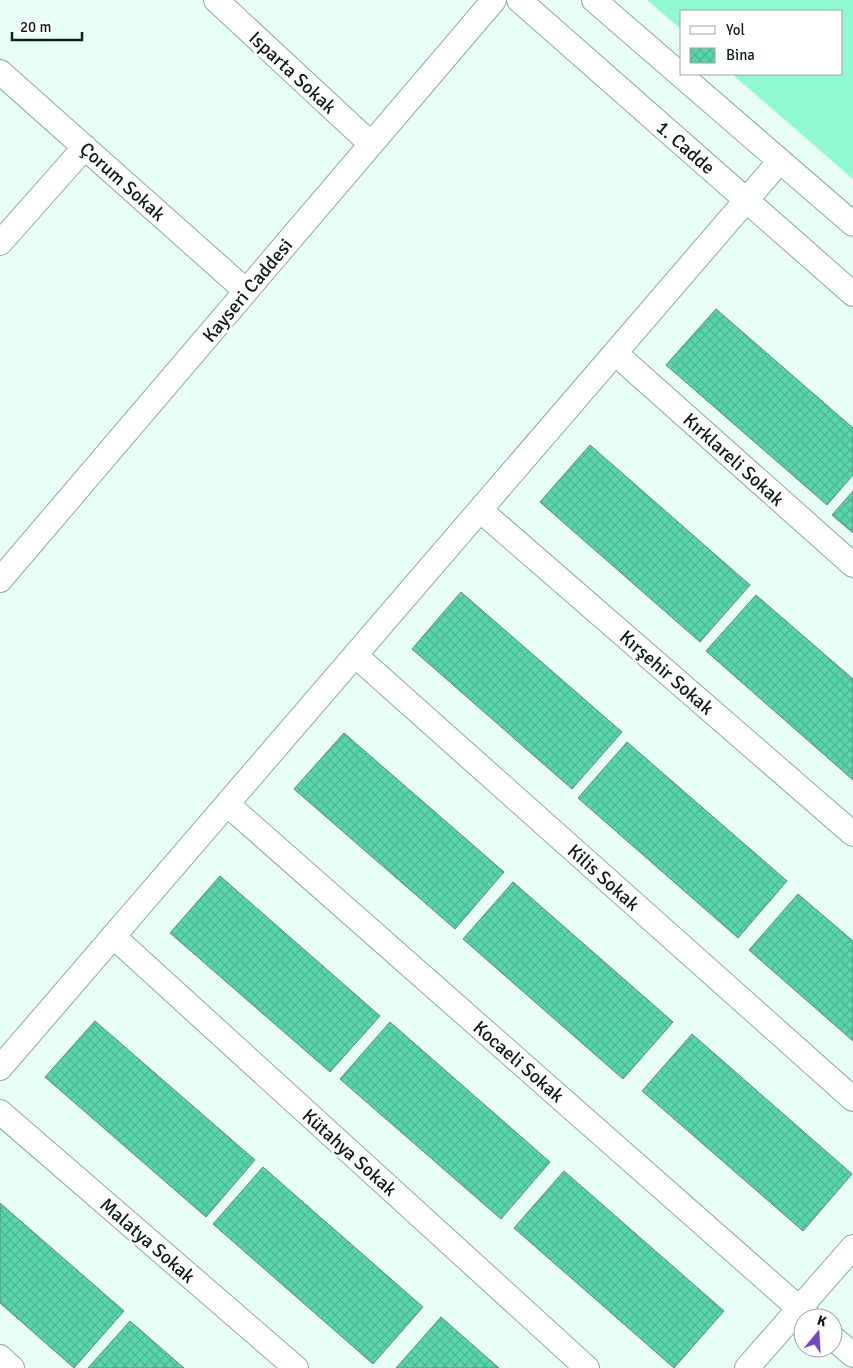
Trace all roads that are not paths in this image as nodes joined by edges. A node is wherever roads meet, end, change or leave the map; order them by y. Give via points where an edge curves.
1 (216, 0) edge
2 (494, 0) edge
3 (519, 0) edge
4 (594, 0) edge
5 (0, 72) edge
6 (680, 74) edge
7 (681, 75) edge
8 (371, 144) junction
9 (84, 147) junction
10 (780, 161) junction
11 (746, 200) junction
12 (853, 224) edge
13 (0, 243) edge
14 (246, 291) junction
15 (853, 294) edge
16 (615, 352) junction
17 (480, 510) junction
18 (853, 565) edge
19 (0, 580) edge
20 (355, 655) junction
21 (227, 804) junction
22 (853, 834) edge
23 (113, 936) junction
24 (0, 1068) edge
25 (853, 1098) edge
26 (0, 1112) edge
27 (853, 1247) edge
28 (799, 1308) edge
29 (809, 1308) edge
30 (793, 1324) edge
31 (843, 1346) edge
32 (853, 1355) edge
33 (0, 1358) edge
34 (12, 1368) edge
35 (296, 1368) edge
36 (587, 1368) edge
37 (747, 1368) edge

1 - 8 street, Isparta Sokak
2 - 8 street, Kayseri Caddesi
3 - 11 street, 1. Cadde
4 - 6 street
5 - 9 street, Çorum Sokak
7 - 10 street
8 - 14 street, Kayseri Caddesi
9 - 13 street
9 - 14 street, Çorum Sokak
10 - 11 street
10 - 12 street
11 - 15 street, 1. Cadde
11 - 16 street
14 - 19 street, Kayseri Caddesi
16 - 17 street
16 - 18 street, Kırklareli Sokak
17 - 20 street
17 - 22 street, Kırşehir Sokak
20 - 21 street
20 - 25 street, Kilis Sokak
21 - 23 street
21 - 28 street, Kocaeli Sokak
23 - 24 street
23 - 36 street, Kütahya Sokak
26 - 35 street, Malatya Sokak
27 - 29 street
30 - 37 street
31 - 32 street
33 - 34 street

